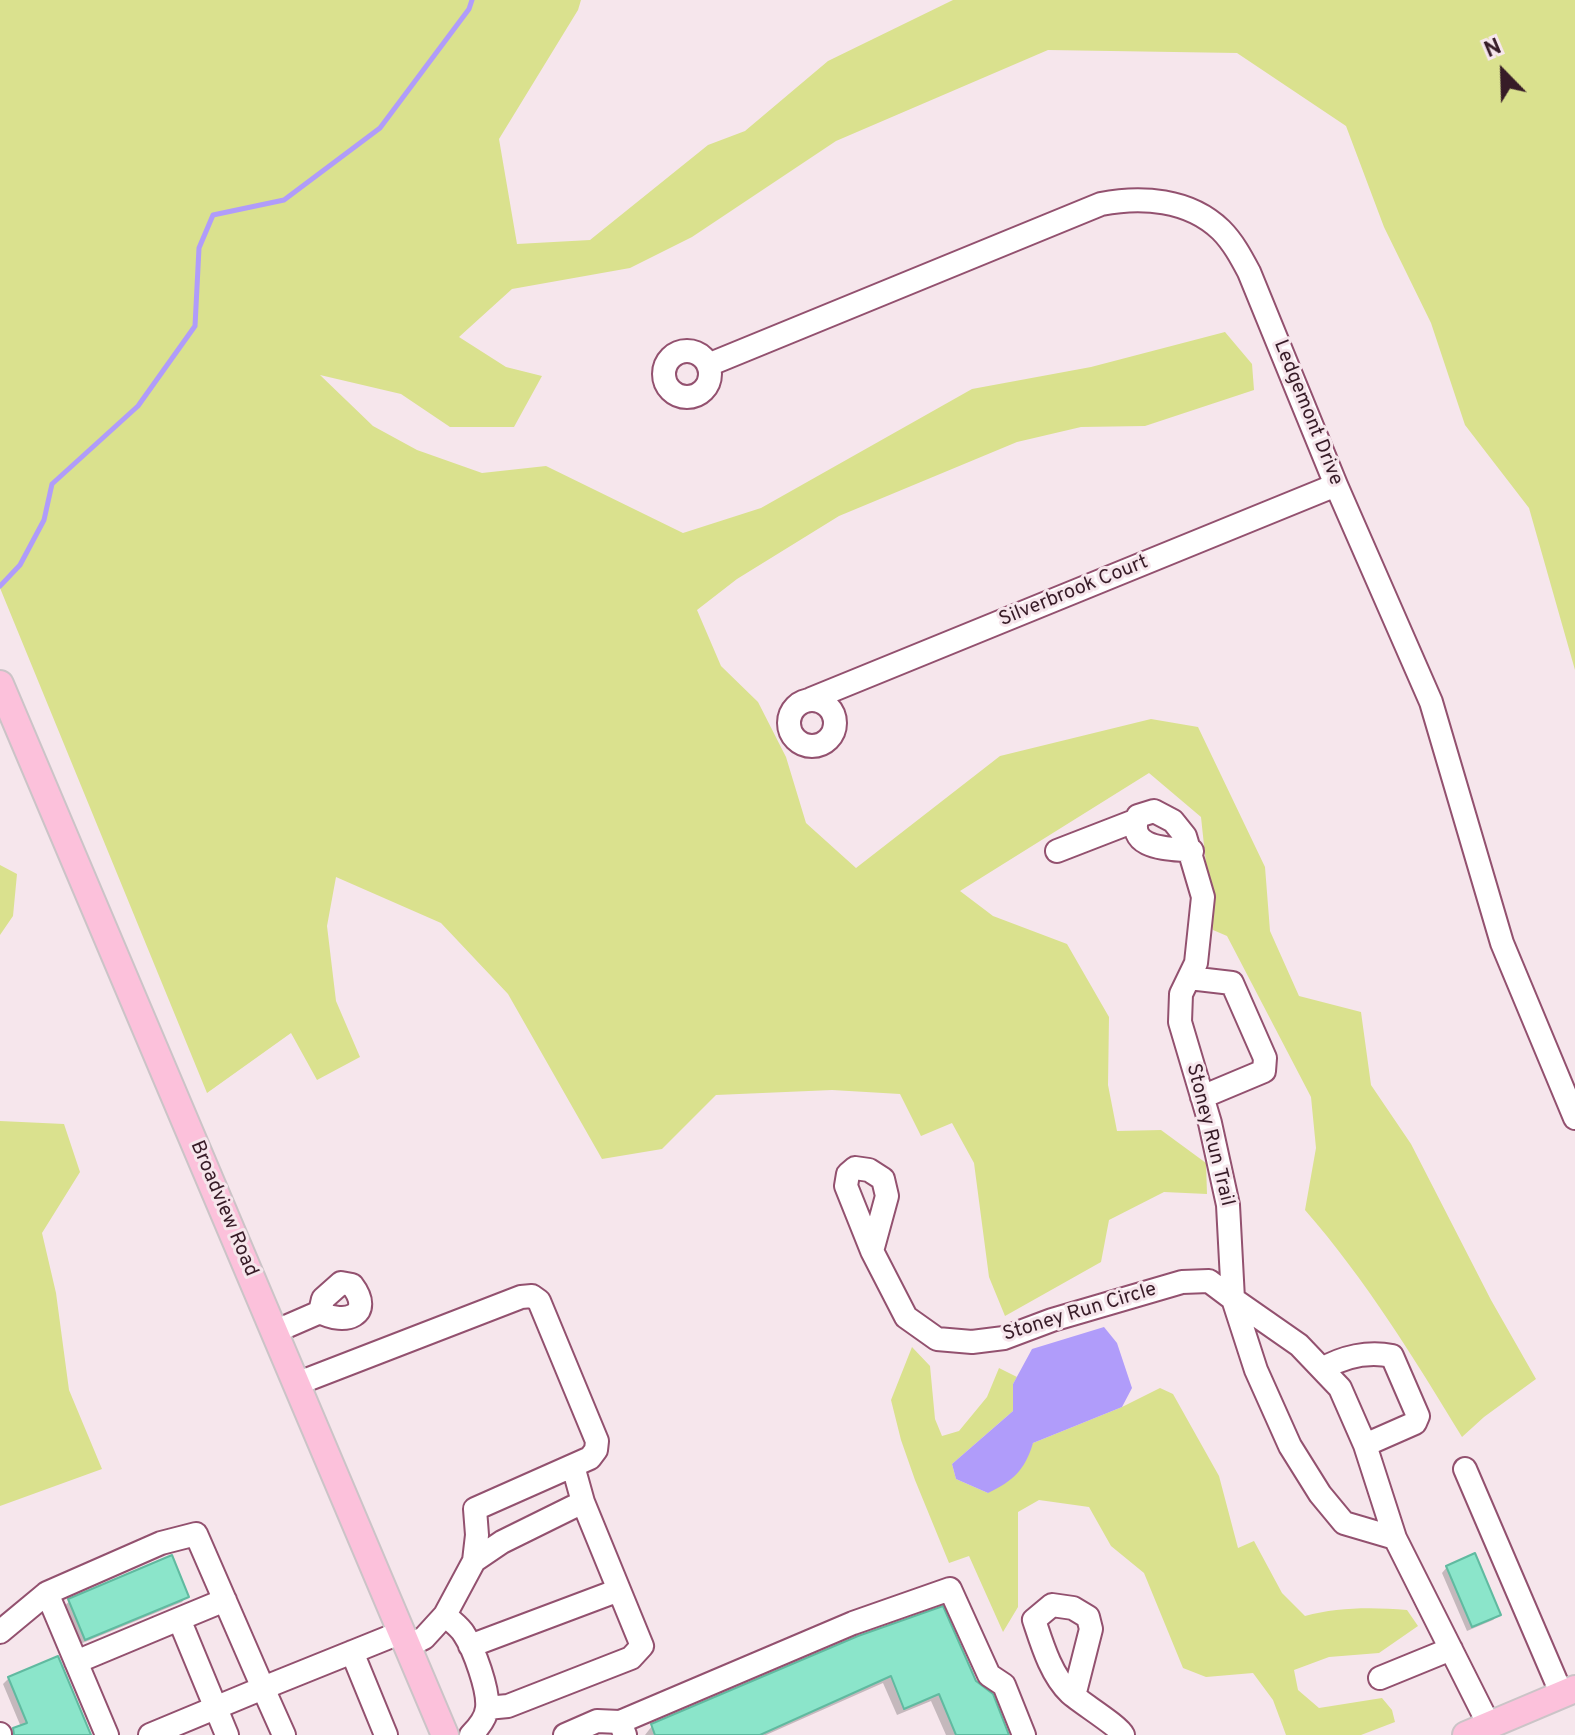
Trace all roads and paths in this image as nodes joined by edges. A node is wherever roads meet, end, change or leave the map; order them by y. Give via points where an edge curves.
1 (708, 365) dead end
2 (1336, 485) junction
3 (0, 684) edge
4 (811, 699) dead end
5 (1057, 851) dead end
6 (1189, 978) junction
7 (1202, 1097) junction
8 (1575, 1118) edge
9 (872, 1251) dead end
10 (1233, 1299) junction
11 (320, 1312) dead end
12 (274, 1332) junction
13 (1322, 1369) junction
14 (296, 1384) junction
15 (1365, 1445) junction
16 (573, 1466) junction
17 (1465, 1469) dead end
18 (583, 1502) junction
19 (1395, 1538) junction
20 (474, 1561) junction
21 (619, 1590) junction
22 (47, 1593) junction
23 (225, 1600) junction
24 (445, 1615) junction
25 (179, 1619) junction
26 (0, 1632) edge
27 (405, 1639) junction
28 (470, 1646) junction
29 (1451, 1649) junction
30 (352, 1652) junction
31 (76, 1662) junction
32 (1380, 1678) dead end
33 (263, 1688) junction
34 (1568, 1692) edge
35 (1074, 1696) dead end
36 (216, 1707) junction
37 (487, 1708) junction
38 (622, 1728) edge
39 (1478, 1730) edge
40 (107, 1735) edge
41 (150, 1735) edge
42 (227, 1735) edge
43 (284, 1735) edge
44 (386, 1735) edge
45 (445, 1735) edge
46 (471, 1735) edge
47 (565, 1735) edge
48 (1024, 1735) edge
49 (1123, 1735) edge

1 - 2 street, Ledgemont Drive via 1101,204 1156,201 1188,209 1219,228 1235,246
2 - 4 street, Silverbrook Court
2 - 8 street, Ledgemont Drive via 1431,702 1502,943
3 - 12 main road, Broadview Road
5 - 6 street, Stoney Run Trail via 1154,811 1173,821 1192,851 1203,897 1196,963
6 - 7 street, Stoney Run Trail via 1181,994 1180,1022
6 - 7 street via 1232,983 1265,1058 1264,1071
7 - 10 street, Stoney Run Trail via 1228,1205
9 - 10 street, Stoney Run Circle via 906,1317 937,1339 1004,1338 1182,1282 1209,1281
10 - 13 street via 1299,1345
10 - 19 street, Stoney Run Trail via 1256,1370 1290,1446 1320,1494 1344,1523
11 - 12 street
12 - 14 main road, Broadview Road
13 - 15 street via 1340,1388
13 - 15 street via 1375,1352 1392,1356 1418,1416 1415,1423
14 - 16 street via 532,1296 539,1301 597,1441 590,1458
14 - 27 main road, Broadview Road
15 - 19 street
16 - 18 street
16 - 20 street via 475,1509
17 - 34 street
18 - 20 street
18 - 21 street
19 - 29 street
20 - 24 street
21 - 28 street
21 - 37 street via 642,1646 631,1658 508,1706
22 - 23 street via 161,1543 196,1534
22 - 26 street
22 - 31 street
23 - 25 street
23 - 33 street
24 - 27 street via 424,1638
24 - 28 street
25 - 31 street
25 - 36 street
27 - 30 street
27 - 45 main road, Broadview Road
28 - 37 street
29 - 32 street
29 - 39 street
30 - 33 street
30 - 44 street
31 - 40 street
33 - 36 street
33 - 43 street
34 - 39 main road
35 - 49 street
36 - 41 street
36 - 42 street
37 - 46 street
38 - 47 street via 597,1721
38 - 48 street via 853,1623 950,1589 989,1675 1004,1685

